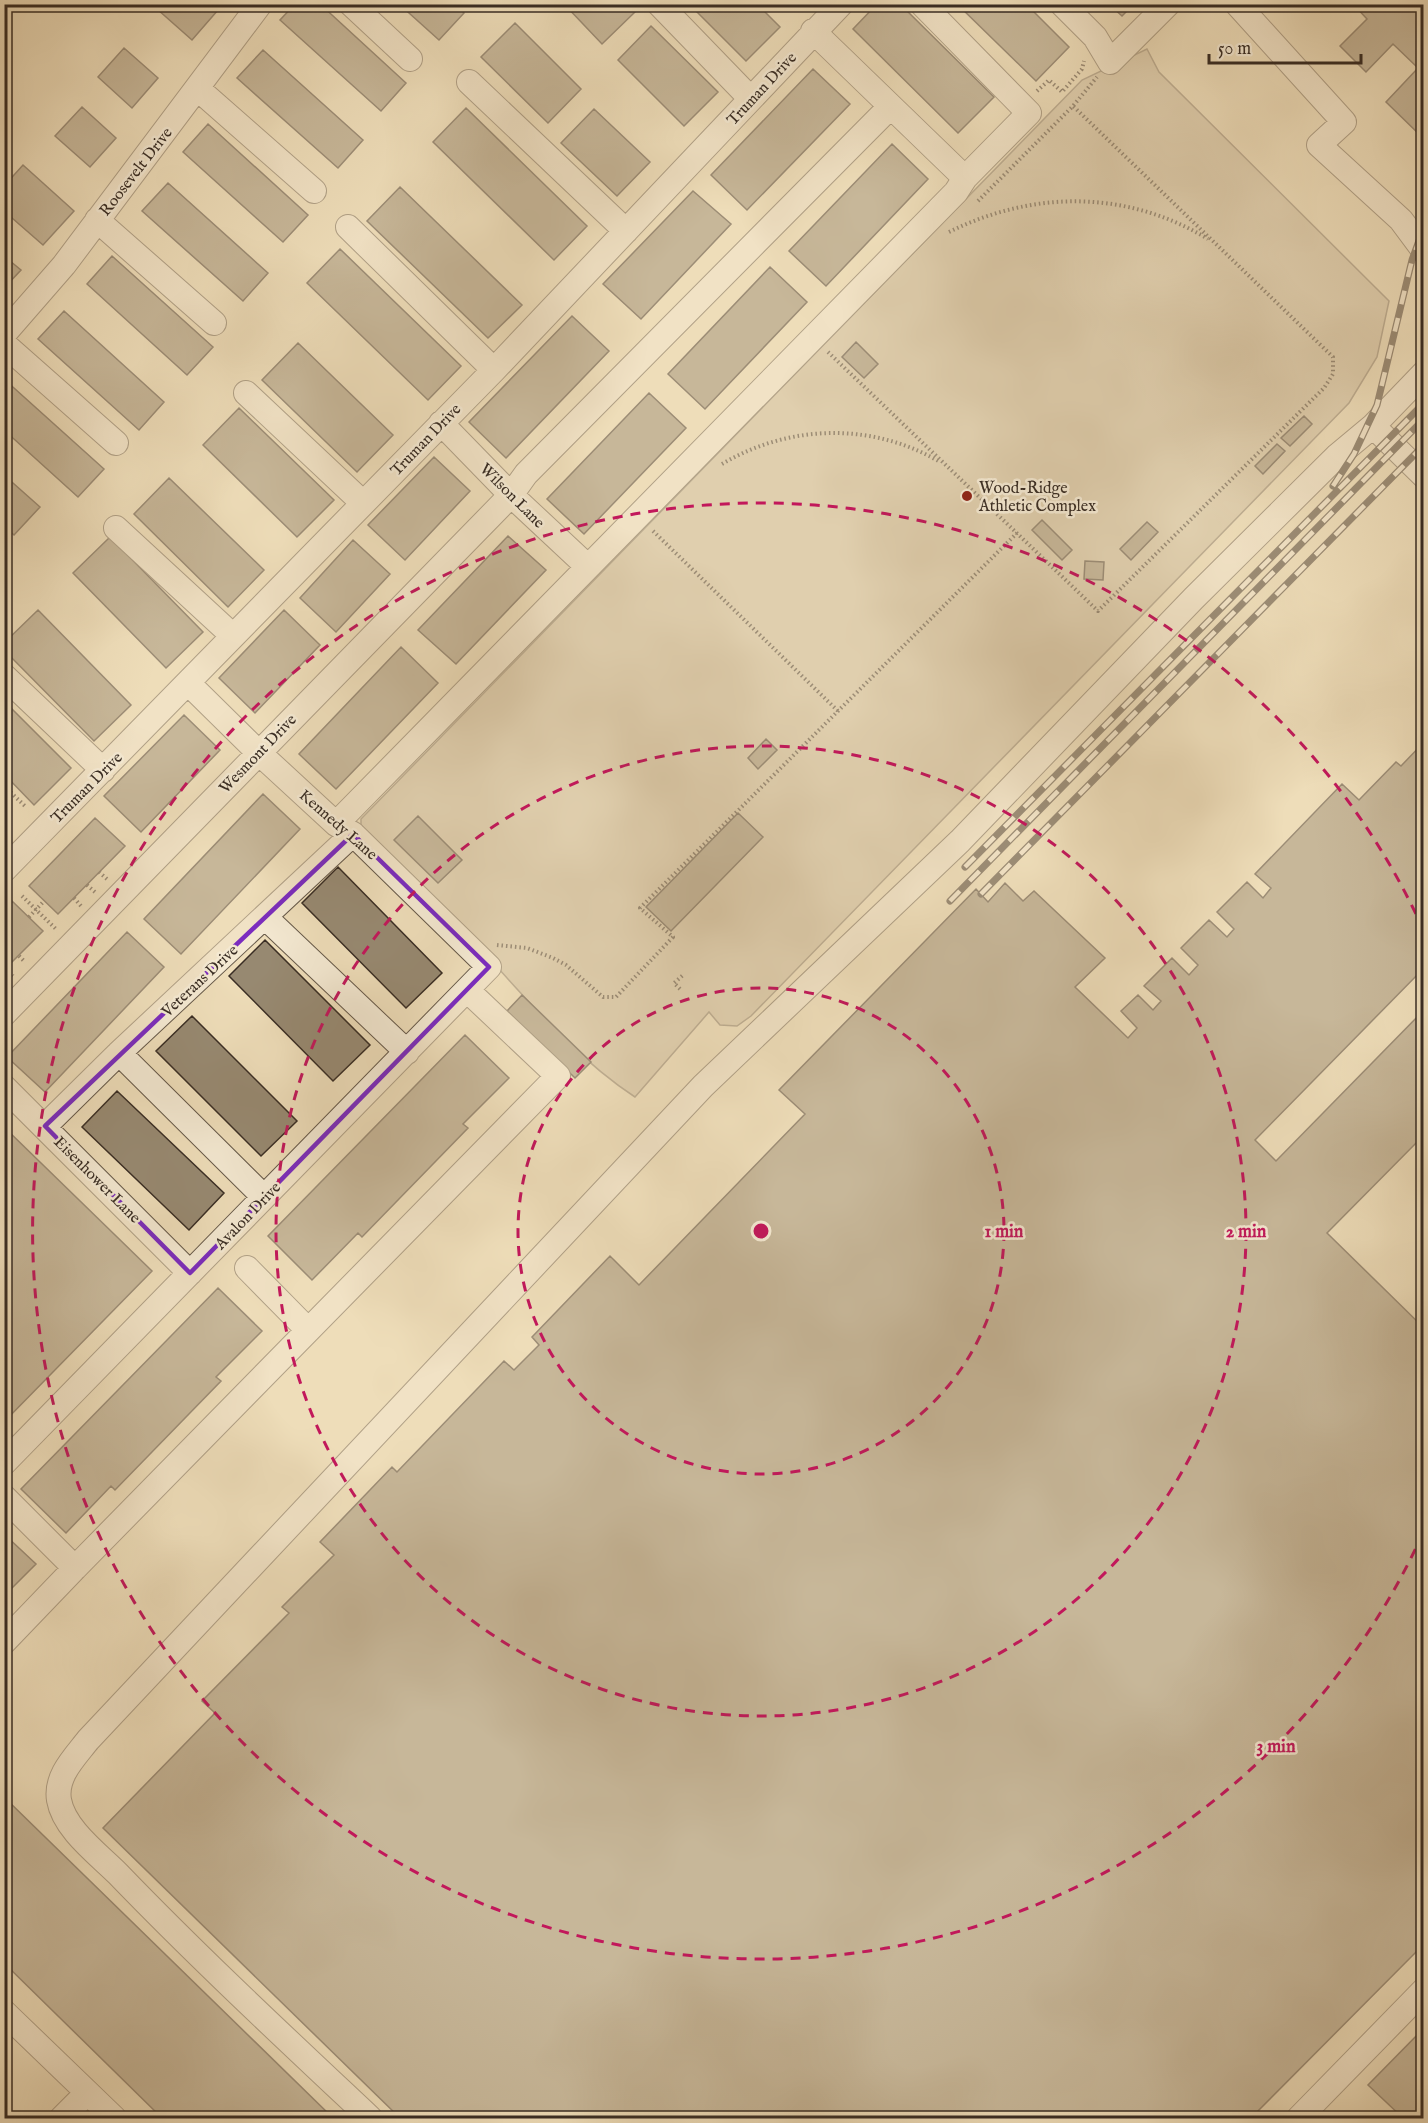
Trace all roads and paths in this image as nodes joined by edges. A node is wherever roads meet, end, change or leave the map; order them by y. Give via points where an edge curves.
1 (260, 4) edge
2 (351, 4) edge
3 (659, 4) edge
4 (842, 4) edge
5 (922, 4) edge
6 (1062, 4) edge
7 (1168, 4) edge
8 (1237, 4) edge
9 (813, 31) junction
10 (411, 59) dead end
11 (1110, 62) junction
12 (469, 82) dead end
13 (198, 89) junction
14 (751, 99) junction
15 (1021, 106) junction
16 (1073, 106) junction
17 (890, 107) junction
18 (964, 178) junction
19 (314, 190) dead end
20 (970, 210) dead end
21 (962, 218) dead end
22 (97, 220) junction
23 (348, 227) dead end
24 (626, 231) junction
25 (1214, 242) junction
26 (1424, 251) edge
27 (214, 323) dead end
28 (4, 334) edge
29 (837, 343) dead end
30 (4, 344) edge
31 (828, 352) junction
32 (820, 360) dead end
33 (494, 370) junction
34 (1424, 373) edge
35 (246, 393) dead end
36 (441, 423) junction
37 (1373, 426) junction
38 (116, 443) dead end
39 (732, 451) dead end
40 (947, 466) junction
41 (1424, 476) edge
42 (511, 495) junction
43 (363, 503) junction
44 (660, 522) dead end
45 (116, 528) dead end
46 (652, 530) junction
47 (1017, 533) junction
48 (645, 537) dead end
49 (587, 566) junction
50 (233, 636) junction
51 (4, 676) edge
52 (188, 683) junction
53 (838, 711) junction
54 (258, 752) junction
55 (103, 770) junction
56 (4, 786) edge
57 (26, 807) dead end
58 (345, 829) junction
59 (4, 870) edge
60 (99, 872) dead end
61 (108, 880) dead end
62 (87, 885) dead end
63 (95, 892) dead end
64 (22, 896) dead end
65 (74, 898) dead end
66 (44, 901) dead end
67 (82, 906) dead end
68 (36, 909) junction
69 (29, 917) dead end
70 (266, 918) junction
71 (58, 930) dead end
72 (493, 943) dead end
73 (19, 956) dead end
74 (26, 963) dead end
75 (489, 967) joint
76 (6, 969) edge
77 (683, 975) dead end
78 (13, 977) dead end
79 (680, 989) dead end
80 (467, 990) junction
81 (4, 1014) edge
82 (407, 1052) junction
83 (119, 1053) junction
84 (4, 1087) edge
85 (45, 1126) junction
86 (264, 1197) junction
87 (247, 1268) dead end
88 (190, 1273) junction
89 (308, 1330) junction
90 (4, 1463) edge
91 (4, 1497) edge
92 (75, 1568) junction
93 (4, 1642) edge
94 (1424, 1990) edge
95 (4, 2012) edge
96 (87, 2093) junction
97 (62, 2118) edge
98 (114, 2118) edge
99 (370, 2118) edge
100 (1299, 2118) edge

1 - 13 street, Roosevelt Drive
2 - 10 street
3 - 14 street
4 - 9 street, Truman Drive
5 - 15 street
6 - 11 street via 1095,37
7 - 11 street
8 - 26 street via 1344,122 1319,145 1401,220
9 - 14 street, Truman Drive
9 - 17 street
11 - 15 path via 1085,54 1082,69 1062,92 1049,80
11 - 16 path
12 - 24 street
13 - 19 street
13 - 22 street, Roosevelt Drive
14 - 24 street, Truman Drive
15 - 18 street, Veterans Drive via 1029,113
16 - 20 path
16 - 25 path
17 - 18 street
17 - 42 street, Wesmont Drive via 526,474
18 - 49 street, Veterans Drive via 948,201
21 - 25 path via 946,234 1018,206 1095,201 1153,213
22 - 27 street
22 - 28 street, Roosevelt Drive
23 - 33 street
24 - 33 street, Truman Drive
25 - 47 path via 1333,357 1329,382 1098,611
29 - 31 path
30 - 38 street
31 - 32 path
31 - 40 path
33 - 36 street, Truman Drive
34 - 37 street
35 - 43 street
36 - 42 street, Wilson Lane
36 - 43 street, Truman Drive
37 - 41 street
37 - 99 street via 1337,456 1194,598 960,841 703,1086 88,1740 67,1767 59,1787 59,1800 73,1827 156,1914
39 - 40 path via 716,467 778,440 846,433 909,447
40 - 47 path
42 - 49 street, Wilson Lane
42 - 54 street, Wesmont Drive
43 - 50 street, Truman Drive
44 - 46 path
45 - 50 street
46 - 48 path
46 - 53 path
47 - 53 path
49 - 58 street, Veterans Drive
50 - 52 street, Truman Drive
51 - 55 street
52 - 54 street, Kennedy Lane
52 - 55 street, Truman Drive
53 - 72 path via 640,908 673,937 616,997 603,997 566,965 547,955
54 - 58 street, Kennedy Lane
54 - 81 street, Wesmont Drive
55 - 59 street, Truman Drive
56 - 57 path
58 - 70 street, Veterans Drive
58 - 75 street, Kennedy Lane
60 - 61 path
62 - 63 path
64 - 68 path
65 - 67 path
66 - 68 path
68 - 69 path
68 - 71 path
70 - 82 street
70 - 83 street, Veterans Drive
73 - 74 path
75 - 80 street, Avalon Drive
76 - 78 path
77 - 79 path via 674,983
80 - 82 street, Avalon Drive
80 - 89 street via 558,1076
82 - 86 street, Avalon Drive
83 - 85 street, Veterans Drive
83 - 86 street
84 - 85 street, Eisenhower Lane
85 - 88 street, Eisenhower Lane
86 - 88 street, Avalon Drive
87 - 89 street
88 - 90 street, Avalon Drive
89 - 92 street
91 - 92 street
92 - 93 street
94 - 100 street
95 - 96 street
96 - 97 street
96 - 98 street

